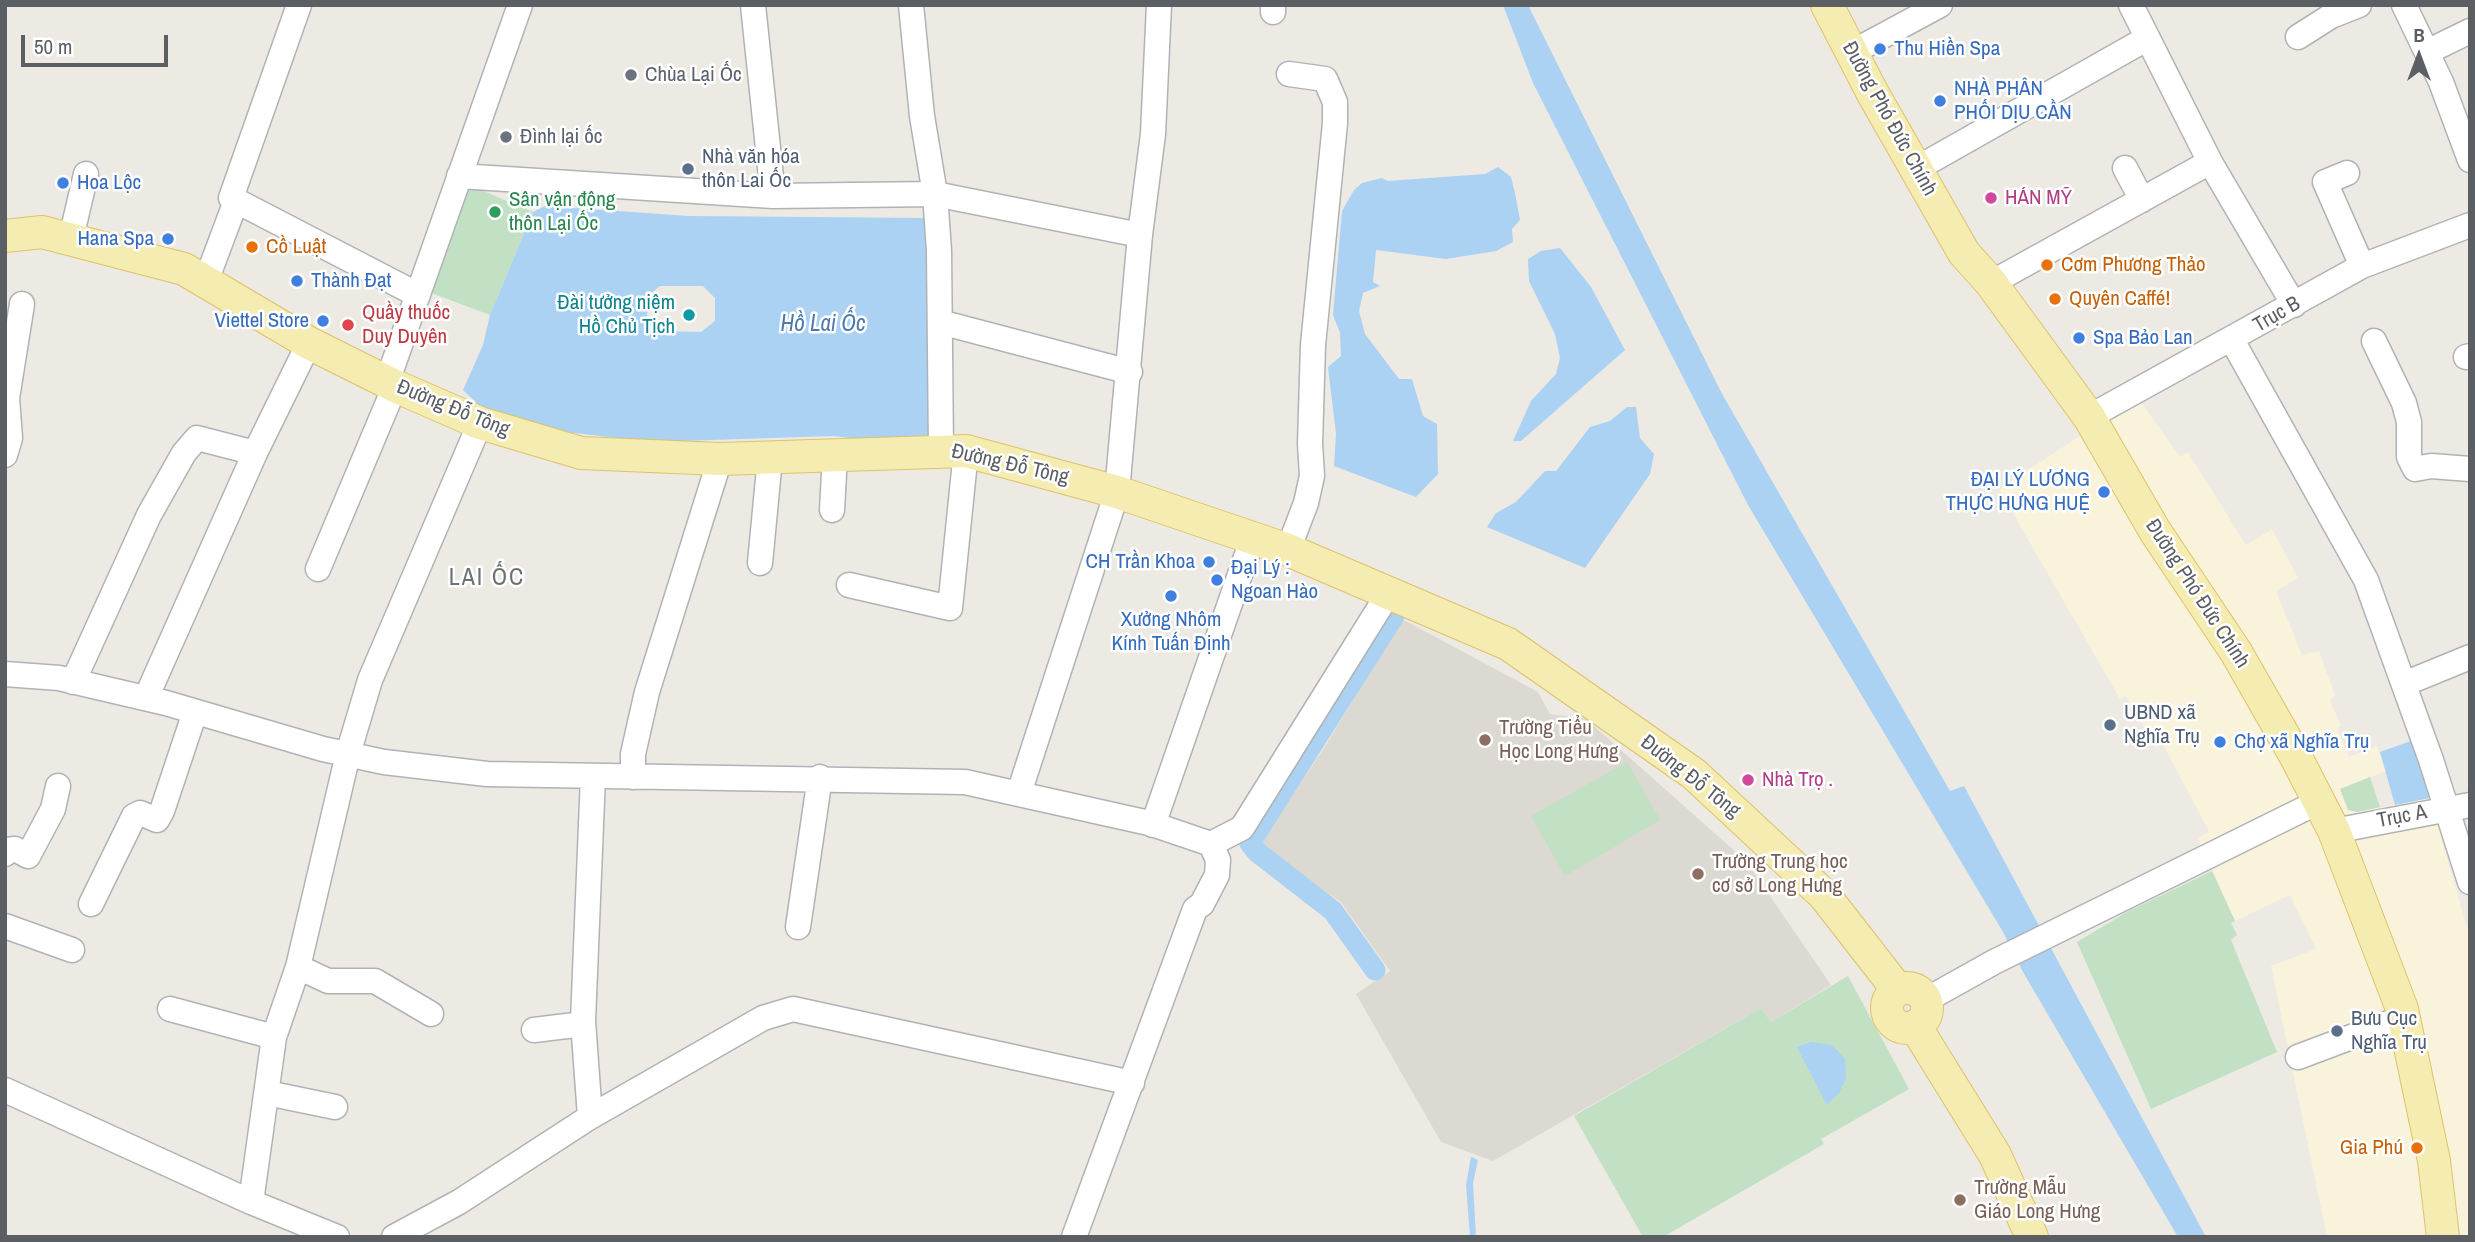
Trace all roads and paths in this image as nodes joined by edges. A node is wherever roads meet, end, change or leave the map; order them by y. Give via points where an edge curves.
1 (299, 5) edge
2 (520, 5) edge
3 (753, 5) edge
4 (911, 5) edge
5 (1159, 5) edge
6 (1827, 5) edge
7 (1940, 5) edge
8 (2131, 5) edge
9 (2359, 5) edge
10 (2404, 5) edge
11 (2470, 31) edge
12 (2298, 37) dead end
13 (2146, 39) junction
14 (2427, 52) junction
15 (1852, 53) junction
16 (1289, 74) dead end
17 (2470, 160) edge
18 (2210, 162) junction
19 (2125, 168) dead end
20 (1916, 169) junction
21 (2347, 173) dead end
22 (86, 174) dead end
23 (459, 177) junction
24 (935, 194) junction
25 (773, 196) junction
26 (2142, 200) junction
27 (236, 201) junction
28 (2470, 225) edge
29 (1140, 235) junction
30 (5, 236) edge
31 (71, 238) junction
32 (2362, 267) junction
33 (206, 281) junction
34 (1991, 283) junction
35 (418, 295) junction
36 (23, 304) dead end
37 (2294, 305) junction
38 (940, 322) junction
39 (2232, 340) junction
40 (2374, 341) dead end
41 (309, 343) junction
42 (1130, 372) junction
43 (391, 384) junction
44 (2090, 417) junction
45 (480, 423) junction
46 (953, 450) junction
47 (255, 453) junction
48 (5, 455) edge
49 (835, 455) junction
50 (770, 458) junction
51 (720, 459) junction
52 (2470, 469) edge
53 (1116, 492) junction
54 (832, 510) dead end
55 (1253, 537) junction
56 (1288, 550) junction
57 (760, 563) dead end
58 (318, 569) dead end
59 (849, 585) dead end
60 (1390, 591) junction
61 (2470, 657) edge
62 (5, 674) edge
63 (72, 682) junction
64 (2404, 684) junction
65 (146, 698) junction
66 (195, 712) junction
67 (348, 754) junction
68 (593, 776) junction
69 (633, 777) junction
70 (820, 777) junction
71 (58, 786) dead end
72 (1019, 793) junction
73 (2318, 802) junction
74 (2470, 805) edge
75 (2445, 808) junction
76 (1153, 825) junction
77 (2334, 831) junction
78 (1211, 844) junction
79 (5, 854) edge
80 (2470, 883) edge
81 (92, 904) dead end
82 (5, 926) edge
83 (798, 927) dead end
84 (72, 950) dead end
85 (298, 967) junction
86 (1913, 1006) junction
87 (170, 1009) dead end
88 (431, 1014) dead end
89 (2402, 1018) junction
90 (583, 1024) junction
91 (534, 1030) dead end
92 (274, 1037) junction
93 (2298, 1057) dead end
94 (1132, 1083) junction
95 (5, 1090) edge
96 (267, 1093) junction
97 (335, 1107) dead end
98 (590, 1117) junction
99 (251, 1202) junction
100 (337, 1237) edge
101 (394, 1237) edge
102 (1074, 1237) edge
103 (2032, 1237) edge
104 (2443, 1237) edge

1 - 27 street via 231,198
2 - 23 street
3 - 25 street
4 - 24 street
5 - 29 street via 1153,134
6 - 15 main road, Đường Phó Đức Chính
7 - 15 street
8 - 13 street
9 - 12 street
10 - 14 street
11 - 14 street
13 - 18 street
13 - 20 street
14 - 17 street
15 - 20 main road, Đường Phó Đức Chính
16 - 56 street via 1325,79 1335,102 1335,123 1313,345 1312,476
18 - 26 street
18 - 37 street
19 - 26 street
20 - 34 main road, Đường Phó Đức Chính via 1964,253
21 - 32 street via 2325,182
22 - 31 street
23 - 25 street
23 - 35 street
24 - 25 street
24 - 29 street
24 - 38 street
26 - 34 street
27 - 33 street
27 - 35 street
28 - 32 street, Trục B
29 - 42 street
30 - 31 main road, Đường Đỗ Tông via 42,232
31 - 33 main road, Đường Đỗ Tông via 184,269
32 - 37 street, Trục B
33 - 41 main road, Đường Đỗ Tông
34 - 44 main road, Đường Phó Đức Chính
35 - 43 street
36 - 48 street via 7,398 10,438
37 - 39 street, Trục B
38 - 42 street
38 - 46 street
39 - 44 street, Trục B
39 - 64 street via 2366,580
40 - 52 street via 2404,402 2409,457 2415,469
41 - 43 main road, Đường Đỗ Tông
41 - 47 street
42 - 53 street
43 - 45 main road, Đường Đỗ Tông
43 - 58 street
44 - 73 main road, Đường Phó Đức Chính via 2155,531 2236,652
45 - 51 main road, Đường Đỗ Tông via 581,453
45 - 67 street via 370,680
46 - 49 main road, Đường Đỗ Tông
46 - 53 main road, Đường Đỗ Tông
46 - 59 street via 950,608
47 - 63 street via 197,438 184,453 149,514
47 - 65 street
49 - 50 main road, Đường Đỗ Tông
49 - 54 street
50 - 51 main road, Đường Đỗ Tông
50 - 57 street
51 - 69 street via 647,692 633,754
53 - 55 main road, Đường Đỗ Tông
53 - 72 street
55 - 56 main road, Đường Đỗ Tông
55 - 76 street
56 - 60 main road, Đường Đỗ Tông
60 - 78 street via 1242,828
60 - 86 main road, Đường Đỗ Tông via 1508,644 1694,774 1824,895
61 - 64 street
62 - 63 street
63 - 65 street
64 - 75 street
65 - 66 street
66 - 67 street
66 - 81 street via 162,811 157,820 140,813 134,816
67 - 68 street via 487,774
67 - 85 street
68 - 69 street
68 - 90 street
69 - 70 street
70 - 72 street via 965,782
70 - 83 street
71 - 79 street via 53,809 28,856 15,849
72 - 76 street
73 - 77 main road, Đường Phó Đức Chính
73 - 86 street
74 - 75 street, Trục A
75 - 77 street, Trục A
75 - 80 street
76 - 78 street
77 - 89 main road, Đường Phó Đức Chính
78 - 94 street via 1218,860 1217,875 1195,909
82 - 84 street
85 - 88 street via 328,981 375,981
85 - 92 street
86 - 103 main road, Đường Đỗ Tông via 1996,1155
87 - 92 street
89 - 93 street
89 - 104 main road, Đường Phó Đức Chính via 2434,1161
90 - 91 street
90 - 98 street
92 - 96 street
94 - 98 street via 793,1009 763,1018
94 - 102 street
95 - 99 street
96 - 97 street
96 - 99 street
98 - 101 street via 459,1202
99 - 100 street

